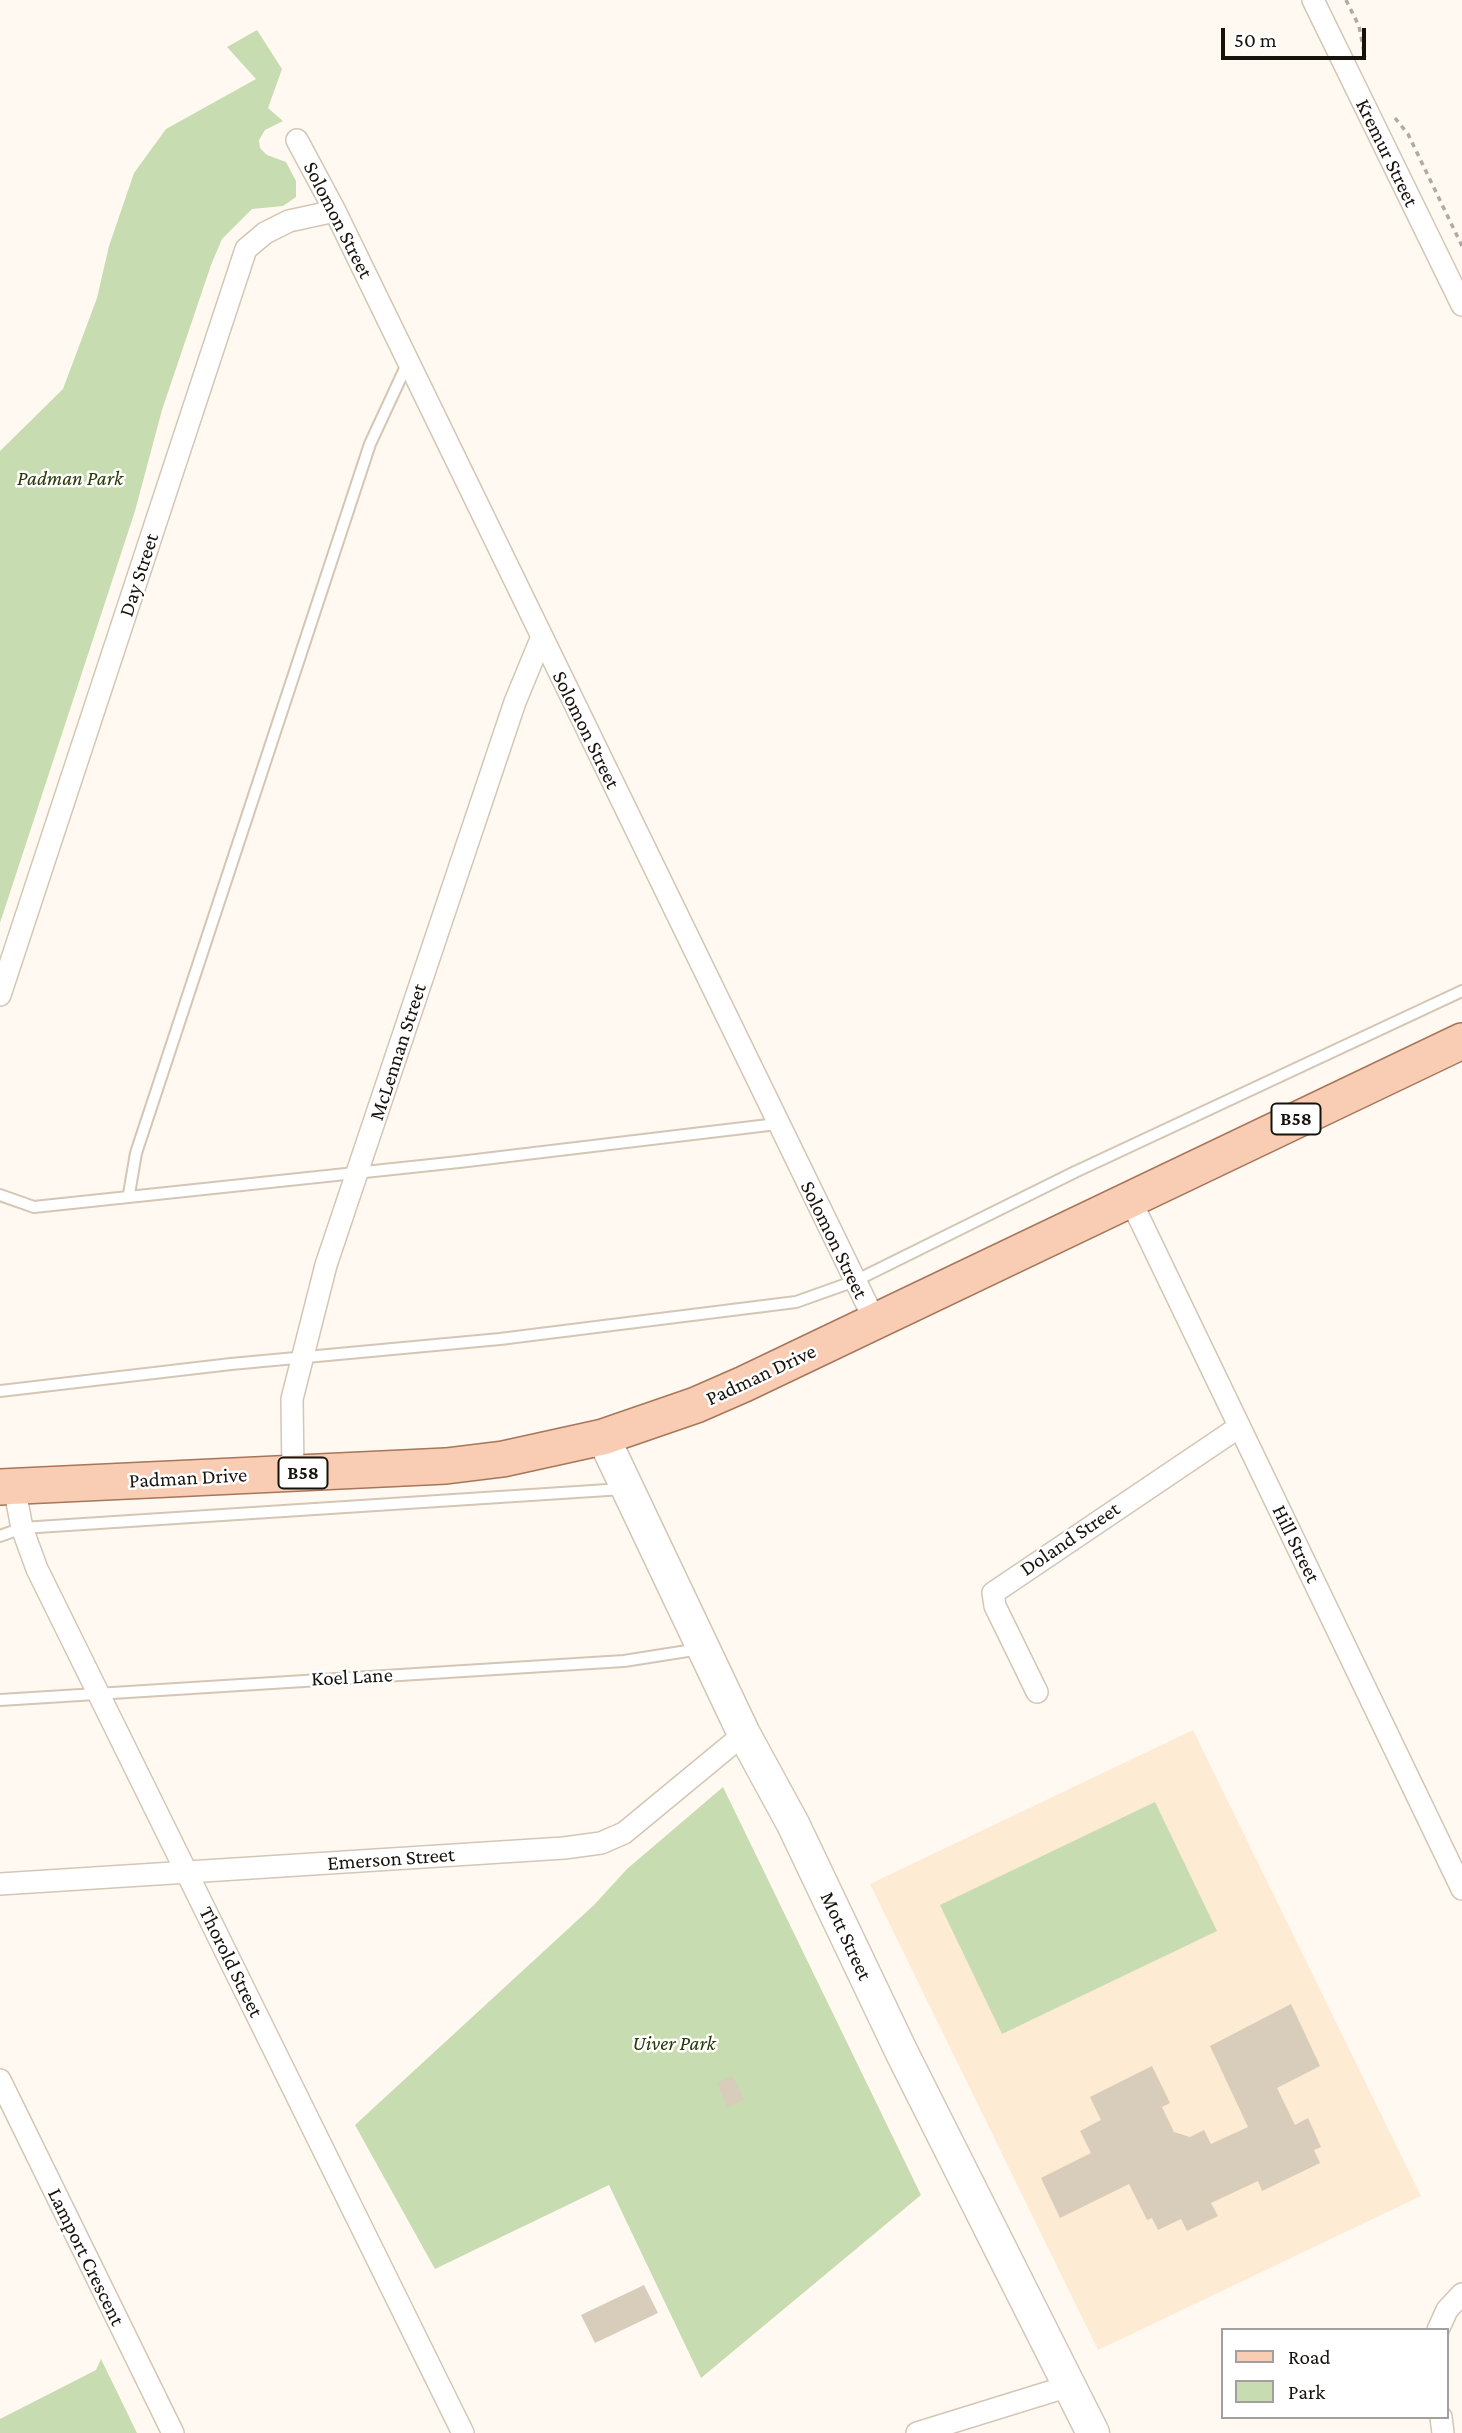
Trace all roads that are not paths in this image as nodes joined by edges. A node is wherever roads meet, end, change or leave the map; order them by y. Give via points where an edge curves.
1 (1313, 0) edge
2 (297, 139) dead end
3 (335, 211) junction
4 (1462, 305) edge
5 (408, 362) junction
6 (541, 639) junction
7 (1462, 991) edge
8 (0, 995) edge
9 (1460, 1046) edge
10 (777, 1124) junction
11 (358, 1172) junction
12 (129, 1194) junction
13 (0, 1195) edge
14 (1130, 1199) junction
15 (855, 1281) junction
16 (875, 1321) junction
17 (300, 1359) junction
18 (0, 1391) edge
19 (1239, 1427) junction
20 (603, 1437) junction
21 (293, 1474) junction
22 (7, 1486) edge
23 (625, 1489) junction
24 (22, 1528) junction
25 (0, 1536) edge
26 (703, 1649) junction
27 (1037, 1692) dead end
28 (99, 1696) junction
29 (0, 1700) edge
30 (744, 1734) junction
31 (186, 1872) junction
32 (0, 1884) edge
33 (1462, 1889) edge
34 (0, 2080) edge
35 (1462, 2294) edge
36 (1439, 2328) edge
37 (1069, 2386) junction
38 (954, 2428) edge
39 (173, 2433) edge
40 (463, 2433) edge
41 (916, 2433) edge
42 (1093, 2433) edge

1 - 4 street, Kremur Street
2 - 3 street, Solomon Street
3 - 5 street, Solomon Street
3 - 8 street, Day Street via 289,221 246,249
5 - 6 street, Solomon Street
5 - 12 lane via 370,444 136,1153
6 - 10 street, Solomon Street
6 - 11 street, McLennan Street via 515,702
7 - 15 lane via 1075,1172
9 - 14 main road, Padman Drive / B58
10 - 11 lane
10 - 15 street, Solomon Street
11 - 12 lane
11 - 17 street, McLennan Street
12 - 13 lane via 34,1206
14 - 16 main road, Padman Drive / B58
14 - 19 street, Hill Street
15 - 16 street, Solomon Street
15 - 17 lane via 822,1295 771,1307
16 - 20 main road, Padman Drive / B58 via 696,1405
17 - 18 lane
17 - 21 street, McLennan Street via 290,1419
19 - 27 street, Doland Street via 993,1593
19 - 33 street, Hill Street
20 - 21 main road, Padman Drive / B58 via 446,1466
20 - 23 street, Mott Street
21 - 22 main road, Padman Drive / B58
22 - 24 street, Thorold Street
23 - 24 lane
23 - 26 street, Mott Street
24 - 25 lane
24 - 28 street, Thorold Street
26 - 28 lane, Koel Lane via 624,1661
26 - 30 street, Mott Street
28 - 29 lane, Koel Lane
28 - 31 street, Thorold Street
30 - 31 street, Emerson Street via 624,1833 601,1843
30 - 37 street, Mott Street via 793,1824
31 - 32 street, Emerson Street
31 - 40 street, Thorold Street
34 - 39 street, Lamport Crescent
35 - 36 street
37 - 38 street
37 - 42 street, Mott Street
38 - 41 street

